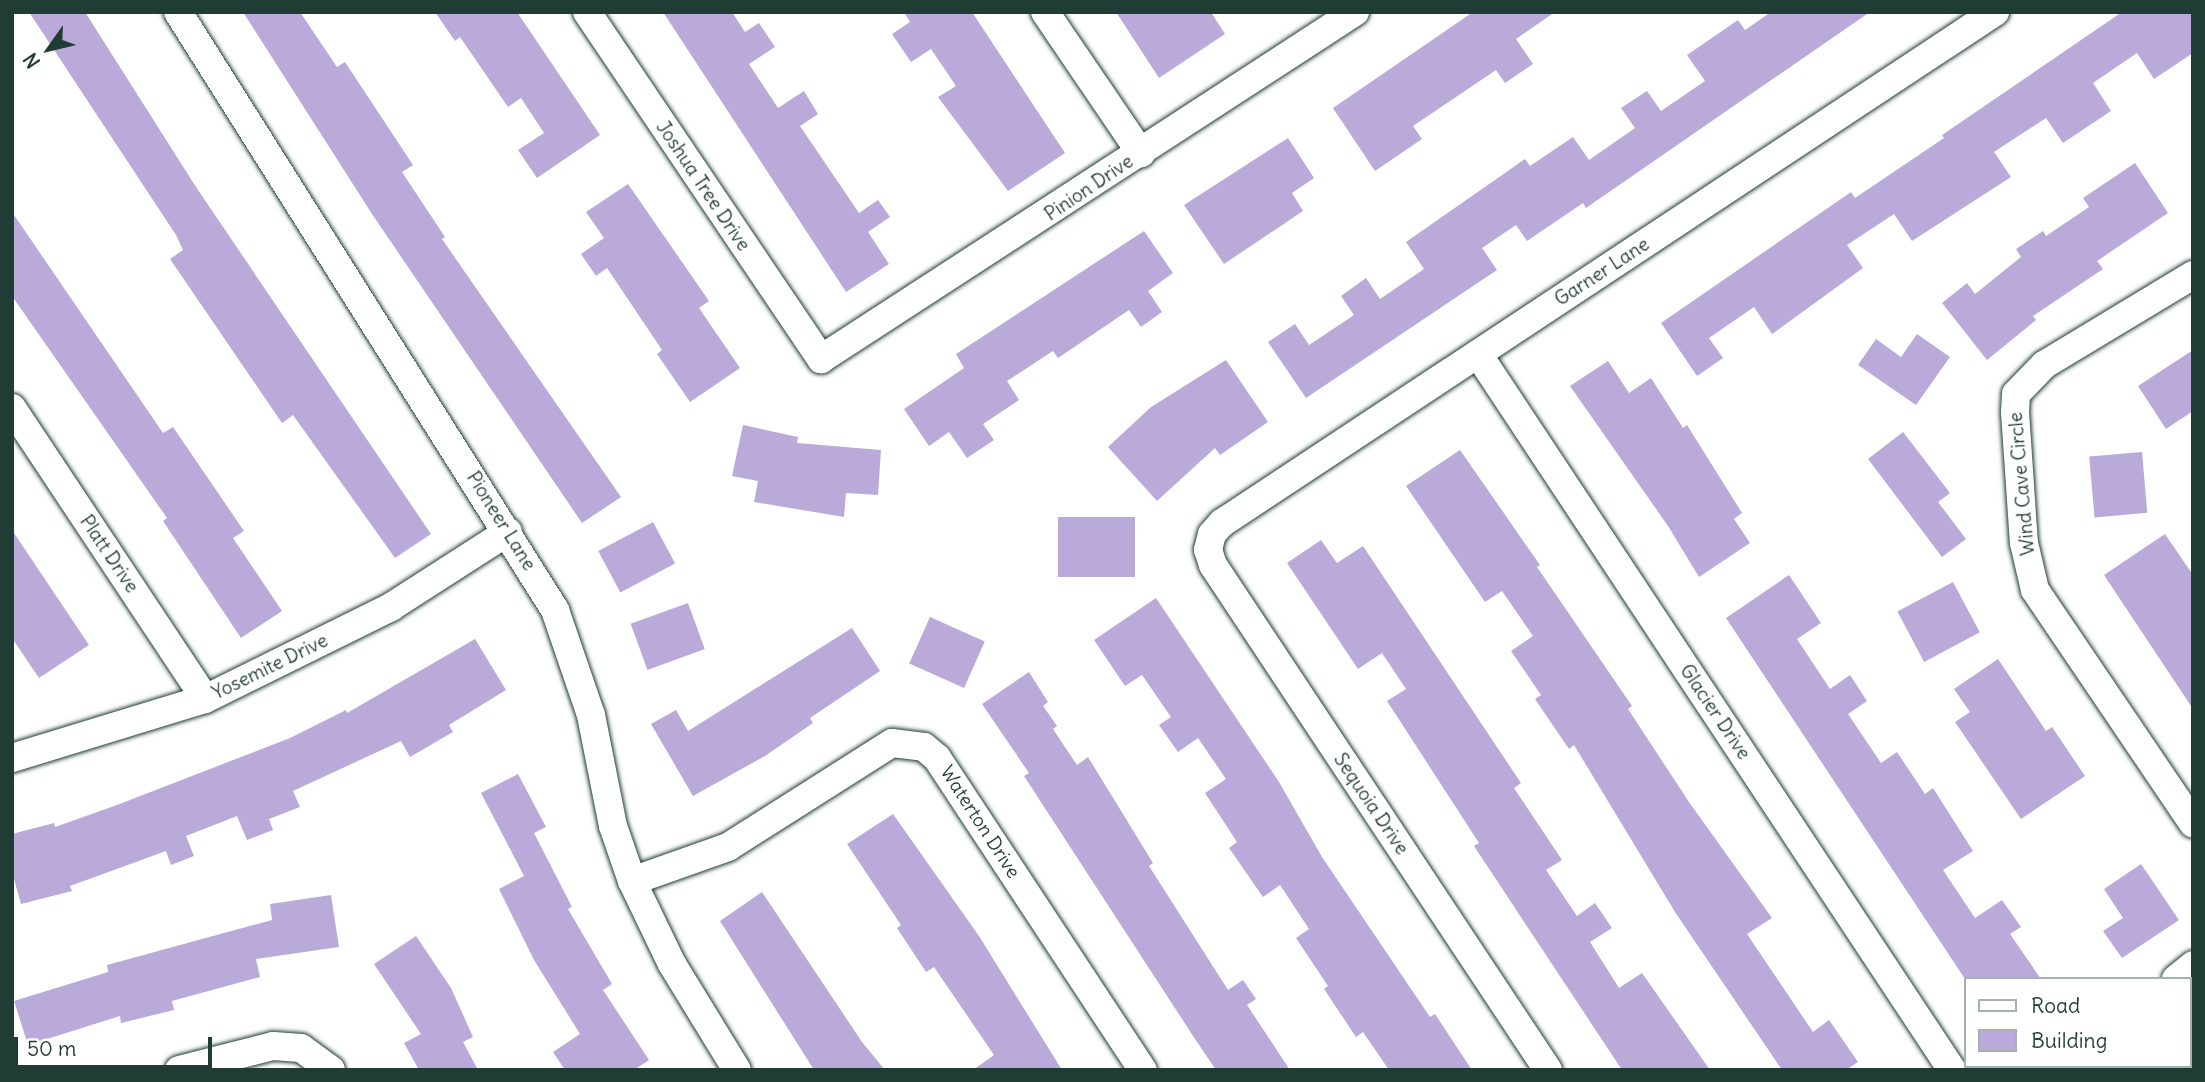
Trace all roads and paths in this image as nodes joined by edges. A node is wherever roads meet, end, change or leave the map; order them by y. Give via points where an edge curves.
1 (177, 12) edge
2 (587, 12) edge
3 (1045, 12) edge
4 (1355, 12) edge
5 (1995, 12) edge
6 (1141, 153) junction
7 (2193, 275) edge
8 (1478, 354) junction
9 (821, 359) joint
10 (12, 408) edge
11 (508, 532) junction
12 (1212, 534) joint
13 (205, 699) junction
14 (12, 758) edge
15 (2193, 823) edge
16 (632, 881) junction
17 (2193, 965) edge
18 (2178, 977) edge
19 (179, 1070) edge
20 (331, 1070) edge
21 (737, 1070) edge
22 (1143, 1070) edge
23 (1548, 1070) edge
24 (1952, 1070) edge

1 - 11 street, Pioneer Lane
2 - 9 street, Joshua Tree Drive
3 - 6 street
4 - 6 street, Pinion Drive
5 - 8 street, Garner Lane
6 - 9 street, Pinion Drive
7 - 15 street, Wind Cave Circle via 2044,365 2016,394 2015,412 2024,543 2035,590
8 - 12 street, Garner Lane via 1222,523
8 - 24 street, Glacier Drive
10 - 13 street, Platt Drive
11 - 13 street, Yosemite Drive via 391,607
11 - 16 street, Pioneer Lane via 555,610 578,670 614,826
12 - 23 street, Sequoia Drive via 1208,550 1213,565
13 - 14 street, Yosemite Drive
16 - 21 street, Pioneer Lane via 672,964
16 - 22 street, Waterton Drive via 728,847 892,743 924,747 937,758
17 - 18 street
19 - 20 street via 272,1045 301,1048

